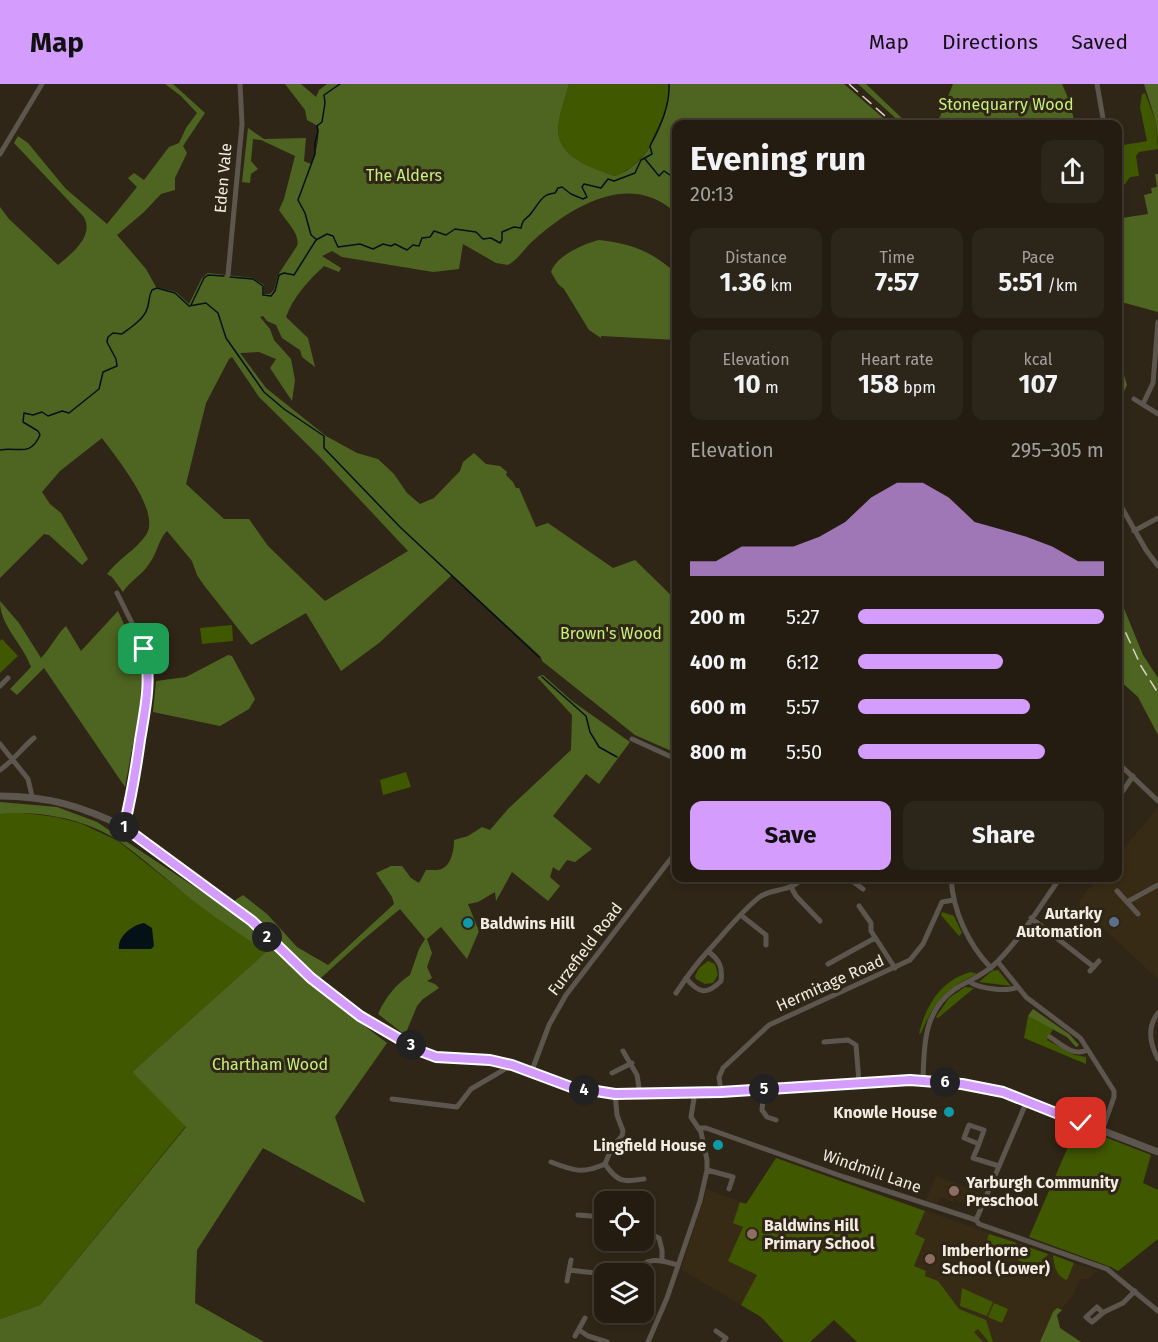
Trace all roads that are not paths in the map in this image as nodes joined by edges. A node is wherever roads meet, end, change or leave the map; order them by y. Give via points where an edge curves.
1 (240, 84) edge
2 (1097, 84) edge
3 (40, 85) edge
4 (1103, 120) edge
5 (0, 154) edge
6 (228, 275) dead end
7 (1158, 322) edge
8 (1134, 399) dead end
9 (1143, 404) junction
10 (1158, 414) edge
11 (1122, 508) edge
12 (1158, 518) edge
13 (1134, 531) junction
14 (1158, 566) edge
15 (117, 593) dead end
16 (8, 678) dead end
17 (0, 686) edge
18 (34, 738) dead end
19 (632, 739) dead end
20 (0, 744) edge
21 (672, 757) edge
22 (13, 761) junction
23 (1122, 766) edge
24 (0, 770) edge
25 (1133, 776) junction
26 (1122, 792) edge
27 (0, 796) edge
28 (32, 796) junction
29 (1158, 801) edge
30 (124, 827) junction
31 (672, 857) edge
32 (798, 882) edge
33 (853, 882) edge
34 (952, 882) edge
35 (1057, 882) edge
36 (1158, 885) edge
37 (791, 887) junction
38 (863, 890) dead end
39 (1117, 891) dead end
40 (954, 900) junction
41 (1127, 902) junction
42 (859, 906) dead end
43 (1138, 914) dead end
44 (742, 915) junction
45 (1031, 918) junction
46 (820, 921) dead end
47 (875, 938) junction
48 (766, 945) dead end
49 (708, 951) junction
50 (1099, 961) dead end
51 (998, 962) junction
52 (828, 964) dead end
53 (895, 968) junction
54 (991, 968) junction
55 (686, 978) junction
56 (970, 982) junction
57 (1018, 987) junction
58 (676, 993) dead end
59 (1158, 1012) edge
60 (1050, 1038) dead end
61 (824, 1042) dead end
62 (1087, 1050) junction
63 (623, 1051) dead end
64 (1158, 1059) edge
65 (632, 1063) junction
66 (512, 1065) junction
67 (531, 1073) junction
68 (612, 1073) dead end
69 (923, 1080) junction
70 (859, 1082) junction
71 (764, 1089) junction
72 (695, 1092) junction
73 (721, 1092) junction
74 (615, 1094) junction
75 (640, 1094) junction
76 (392, 1099) dead end
77 (1027, 1101) junction
78 (776, 1120) dead end
79 (700, 1128) junction
80 (1102, 1131) junction
81 (979, 1144) dead end
82 (1158, 1152) edge
83 (551, 1162) dead end
84 (605, 1164) junction
85 (999, 1166) junction
86 (707, 1170) junction
87 (644, 1179) dead end
88 (729, 1190) dead end
89 (578, 1215) dead end
90 (594, 1216) edge
91 (976, 1220) junction
92 (654, 1236) edge
93 (571, 1260) dead end
94 (662, 1260) junction
95 (644, 1263) edge
96 (678, 1265) junction
97 (569, 1270) junction
98 (594, 1273) edge
99 (567, 1281) dead end
100 (1135, 1291) junction
101 (1158, 1311) edge
102 (1103, 1313) dead end
103 (585, 1318) dead end
104 (579, 1330) junction
105 (716, 1331) dead end
106 (575, 1336) dead end
107 (727, 1341) edge
108 (607, 1342) edge
109 (648, 1342) edge

1 - 6 street, Eden Vale via 242,124
2 - 4 street
3 - 5 street
7 - 9 street via 1153,383
8 - 9 street
9 - 10 street
11 - 13 street
12 - 13 street
13 - 14 street
15 - 30 street via 144,649 148,681
16 - 17 street
18 - 22 street
19 - 21 street
20 - 22 street
22 - 24 street
22 - 28 street via 28,779
23 - 25 street
25 - 26 street
25 - 29 street
27 - 28 street
28 - 30 street via 81,808
30 - 66 street via 252,921 311,978 360,1016 436,1057
31 - 67 street, Furzefield Road via 566,994
32 - 37 street
33 - 38 street
34 - 40 street
35 - 45 street
36 - 41 street
37 - 44 street via 762,895
37 - 46 street
39 - 41 street
40 - 53 street, Hermitage Road via 942,902 920,949
40 - 54 street via 958,916
41 - 43 street
42 - 47 street via 871,923
44 - 48 street via 765,935
44 - 49 street
45 - 50 street via 1092,969
45 - 51 street
47 - 52 street
47 - 53 street
49 - 55 street
49 - 55 street via 718,960 721,981 707,991 693,986
51 - 54 street
51 - 57 street
53 - 73 street, Hermitage Road via 769,1025 723,1068 719,1077
54 - 56 street
55 - 58 street
56 - 57 street via 1011,990
56 - 69 street via 947,996 931,1018 924,1038
57 - 62 street via 1080,1038
59 - 64 street via 1151,1033
60 - 62 street via 1075,1053
61 - 70 street via 848,1040 856,1045
62 - 80 street via 1114,1091
63 - 65 street
65 - 68 street
65 - 75 street
66 - 67 street
66 - 76 street via 471,1089 457,1107
67 - 74 street via 571,1087
69 - 70 street
69 - 77 street via 981,1086
70 - 71 street
71 - 73 street
71 - 78 street via 762,1110
72 - 73 street
72 - 75 street
72 - 79 street via 691,1118
74 - 75 street
74 - 84 street via 616,1115 623,1131
77 - 80 street
77 - 85 street
79 - 86 street
79 - 91 street, Windmill Lane
80 - 82 street
81 - 85 street via 973,1158
83 - 84 street via 571,1170 589,1171
84 - 87 street via 614,1177 624,1182
85 - 91 street
86 - 88 street via 733,1177
86 - 96 street
89 - 90 street
91 - 100 street, Windmill Lane via 1107,1269
92 - 94 street via 659,1238
93 - 97 street
94 - 95 street
94 - 96 street
96 - 109 street
97 - 98 street
97 - 99 street
100 - 101 street, Windmill Lane
100 - 102 street via 1116,1308
103 - 104 street
104 - 106 street
104 - 108 street
105 - 107 street

